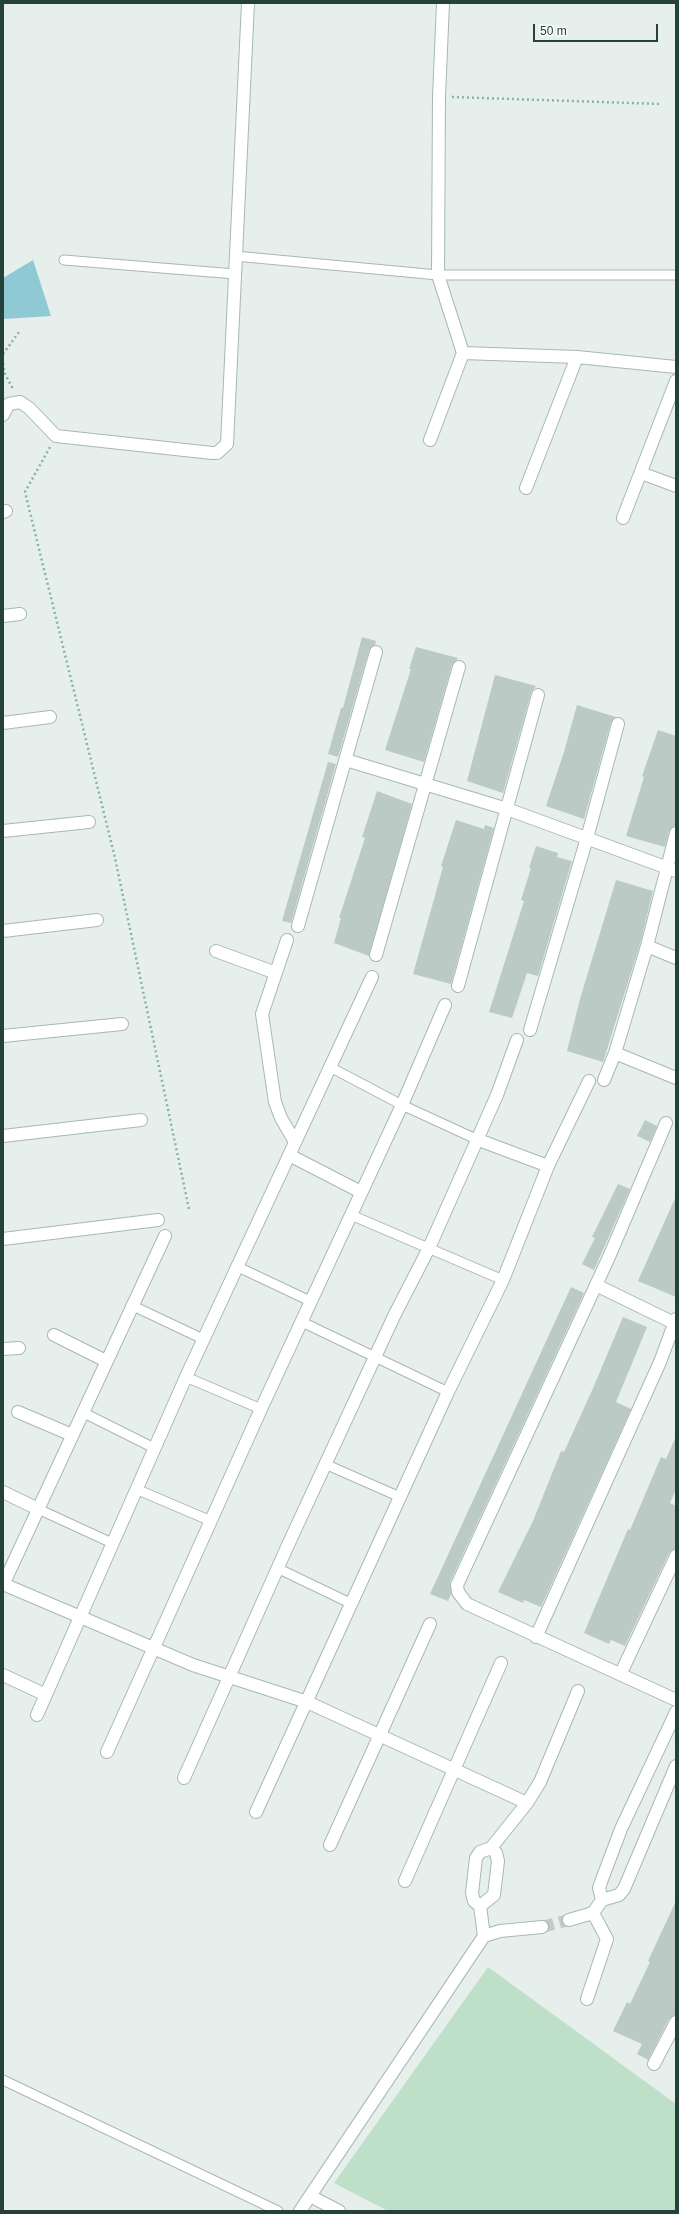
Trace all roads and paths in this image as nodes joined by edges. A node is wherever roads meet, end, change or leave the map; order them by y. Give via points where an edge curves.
1 (248, 3) edge
2 (443, 3) edge
3 (439, 96) junction
4 (661, 104) dead end
5 (235, 256) junction
6 (64, 260) dead end
7 (234, 274) junction
8 (438, 275) junction
9 (676, 275) edge
10 (19, 332) dead end
11 (463, 353) junction
12 (3, 354) edge
13 (578, 357) junction
14 (3, 363) edge
15 (676, 367) edge
16 (676, 381) edge
17 (20, 402) junction
18 (3, 415) edge
19 (56, 436) junction
20 (430, 440) dead end
21 (641, 473) junction
22 (676, 486) edge
23 (526, 488) dead end
24 (623, 518) dead end
25 (20, 614) dead end
26 (3, 616) edge
27 (376, 652) dead end
28 (459, 667) dead end
29 (538, 695) dead end
30 (50, 717) dead end
31 (3, 722) edge
32 (618, 724) dead end
33 (346, 760) junction
34 (424, 784) junction
35 (507, 809) junction
36 (89, 822) dead end
37 (3, 831) edge
38 (676, 833) edge
39 (587, 838) junction
40 (671, 869) edge
41 (97, 920) dead end
42 (298, 926) dead end
43 (3, 931) edge
44 (287, 940) dead end
45 (647, 946) junction
46 (216, 951) dead end
47 (376, 955) dead end
48 (676, 958) edge
49 (276, 973) junction
50 (372, 977) dead end
51 (458, 986) dead end
52 (445, 1005) dead end
53 (122, 1024) dead end
54 (530, 1030) dead end
55 (3, 1036) edge
56 (517, 1040) dead end
57 (615, 1052) junction
58 (330, 1067) junction
59 (676, 1078) edge
60 (604, 1080) dead end
61 (589, 1081) dead end
62 (402, 1105) junction
63 (140, 1120) dead end
64 (666, 1123) dead end
65 (3, 1136) edge
66 (476, 1139) junction
67 (295, 1142) junction
68 (289, 1155) junction
69 (548, 1166) junction
70 (361, 1192) junction
71 (189, 1209) dead end
72 (351, 1215) junction
73 (158, 1220) dead end
74 (165, 1236) dead end
75 (3, 1239) edge
76 (429, 1248) junction
77 (236, 1266) junction
78 (503, 1280) junction
79 (596, 1285) junction
80 (310, 1301) junction
81 (131, 1305) junction
82 (302, 1322) junction
83 (675, 1322) edge
84 (54, 1335) dead end
85 (203, 1339) junction
86 (19, 1348) dead end
87 (3, 1349) edge
88 (376, 1356) junction
89 (106, 1361) junction
90 (186, 1376) junction
91 (448, 1392) junction
92 (261, 1409) junction
93 (18, 1412) dead end
94 (82, 1412) junction
95 (72, 1435) junction
96 (154, 1448) junction
97 (325, 1464) junction
98 (136, 1489) junction
99 (3, 1492) edge
100 (400, 1497) junction
101 (38, 1509) junction
102 (211, 1520) junction
103 (112, 1543) junction
104 (676, 1556) edge
105 (277, 1568) junction
106 (3, 1585) edge
107 (352, 1604) junction
108 (79, 1616) junction
109 (430, 1624) dead end
110 (536, 1636) junction
111 (153, 1648) junction
112 (501, 1663) dead end
113 (621, 1674) junction
114 (3, 1675) edge
115 (230, 1675) junction
116 (578, 1691) dead end
117 (46, 1695) junction
118 (676, 1700) edge
119 (307, 1702) junction
120 (676, 1712) edge
121 (37, 1716) dead end
122 (380, 1735) junction
123 (107, 1752) dead end
124 (676, 1766) edge
125 (453, 1769) junction
126 (184, 1778) dead end
127 (527, 1803) junction
128 (256, 1812) dead end
129 (330, 1845) dead end
130 (491, 1848) junction
131 (405, 1881) dead end
132 (602, 1900) junction
133 (480, 1906) junction
134 (593, 1913) junction
135 (569, 1920) tunnel mouth
136 (542, 1927) tunnel mouth
137 (484, 1936) junction
138 (587, 1999) dead end
139 (676, 2022) edge
140 (654, 2064) dead end
141 (3, 2080) edge
142 (310, 2196) junction
143 (278, 2211) edge
144 (300, 2211) edge
145 (339, 2211) edge

1 - 5 street
2 - 3 street
3 - 4 path
3 - 8 street
5 - 7 street
5 - 8 lane
6 - 7 lane
7 - 19 street via 227,444 217,453 212,453
8 - 9 lane
8 - 11 street
10 - 12 path
11 - 13 street
11 - 20 street
13 - 15 street
13 - 23 street
14 - 17 path via 5,374
16 - 21 street
17 - 18 street via 9,404
17 - 19 street
19 - 71 path via 25,492 115,858
21 - 22 street
21 - 24 street
25 - 26 street
27 - 33 street
28 - 34 street
29 - 35 street
30 - 31 street
32 - 39 street
33 - 34 street
33 - 42 street
34 - 35 street
34 - 47 street
35 - 39 street
35 - 51 street
36 - 37 street
38 - 40 street
39 - 40 street
39 - 54 street
40 - 45 street
41 - 43 street
44 - 49 street
45 - 48 street
45 - 57 street
46 - 49 street
49 - 67 street via 262,1014 276,1102 281,1118
50 - 58 street
52 - 62 street
53 - 55 street
56 - 66 street via 497,1095
57 - 59 street
57 - 60 street
58 - 62 lane
58 - 67 street
61 - 69 street
62 - 66 lane
62 - 70 street
63 - 65 street
64 - 79 street
66 - 69 street
66 - 76 street
67 - 68 street
68 - 70 street
68 - 77 street
69 - 78 street
70 - 72 street
72 - 76 lane
72 - 80 street
73 - 75 street
74 - 81 street
76 - 78 lane
76 - 88 street
77 - 80 lane
77 - 85 street
78 - 91 street
79 - 83 street
79 - 110 street via 457,1585 458,1592 467,1604
80 - 82 street
81 - 85 lane
81 - 89 street
82 - 88 lane
82 - 92 street
83 - 110 street via 657,1369
84 - 89 street
85 - 90 street
86 - 87 street
88 - 91 lane
88 - 97 street
89 - 94 street
90 - 92 lane
90 - 96 street
91 - 100 street
92 - 102 street
93 - 95 street
94 - 95 street
94 - 96 lane
95 - 101 street
96 - 98 street
97 - 100 lane
97 - 105 street
98 - 102 lane
98 - 103 street
99 - 101 street
100 - 107 street
101 - 103 lane
101 - 106 street
102 - 111 street
103 - 108 street
104 - 113 street
105 - 107 lane
105 - 115 street
106 - 108 street
107 - 119 street
108 - 111 street
108 - 117 street
109 - 122 street
110 - 113 street
111 - 115 street via 193,1665
111 - 123 street
112 - 125 street
113 - 118 street
114 - 117 street
115 - 119 street
115 - 126 street
116 - 127 street via 540,1782
117 - 121 street
119 - 122 street
119 - 128 street
120 - 132 street via 621,1829 600,1882
122 - 125 street
122 - 129 street
124 - 132 street via 624,1889 619,1895
125 - 127 street
125 - 131 street
127 - 130 street
130 - 133 street via 496,1853 498,1861 494,1895
130 - 133 street via 480,1852 476,1858 472,1894 474,1901
132 - 134 street
133 - 137 street
134 - 135 street
134 - 138 street via 607,1939
136 - 137 street via 500,1931
137 - 142 street
139 - 140 street
141 - 143 lane
142 - 144 street
142 - 145 street

